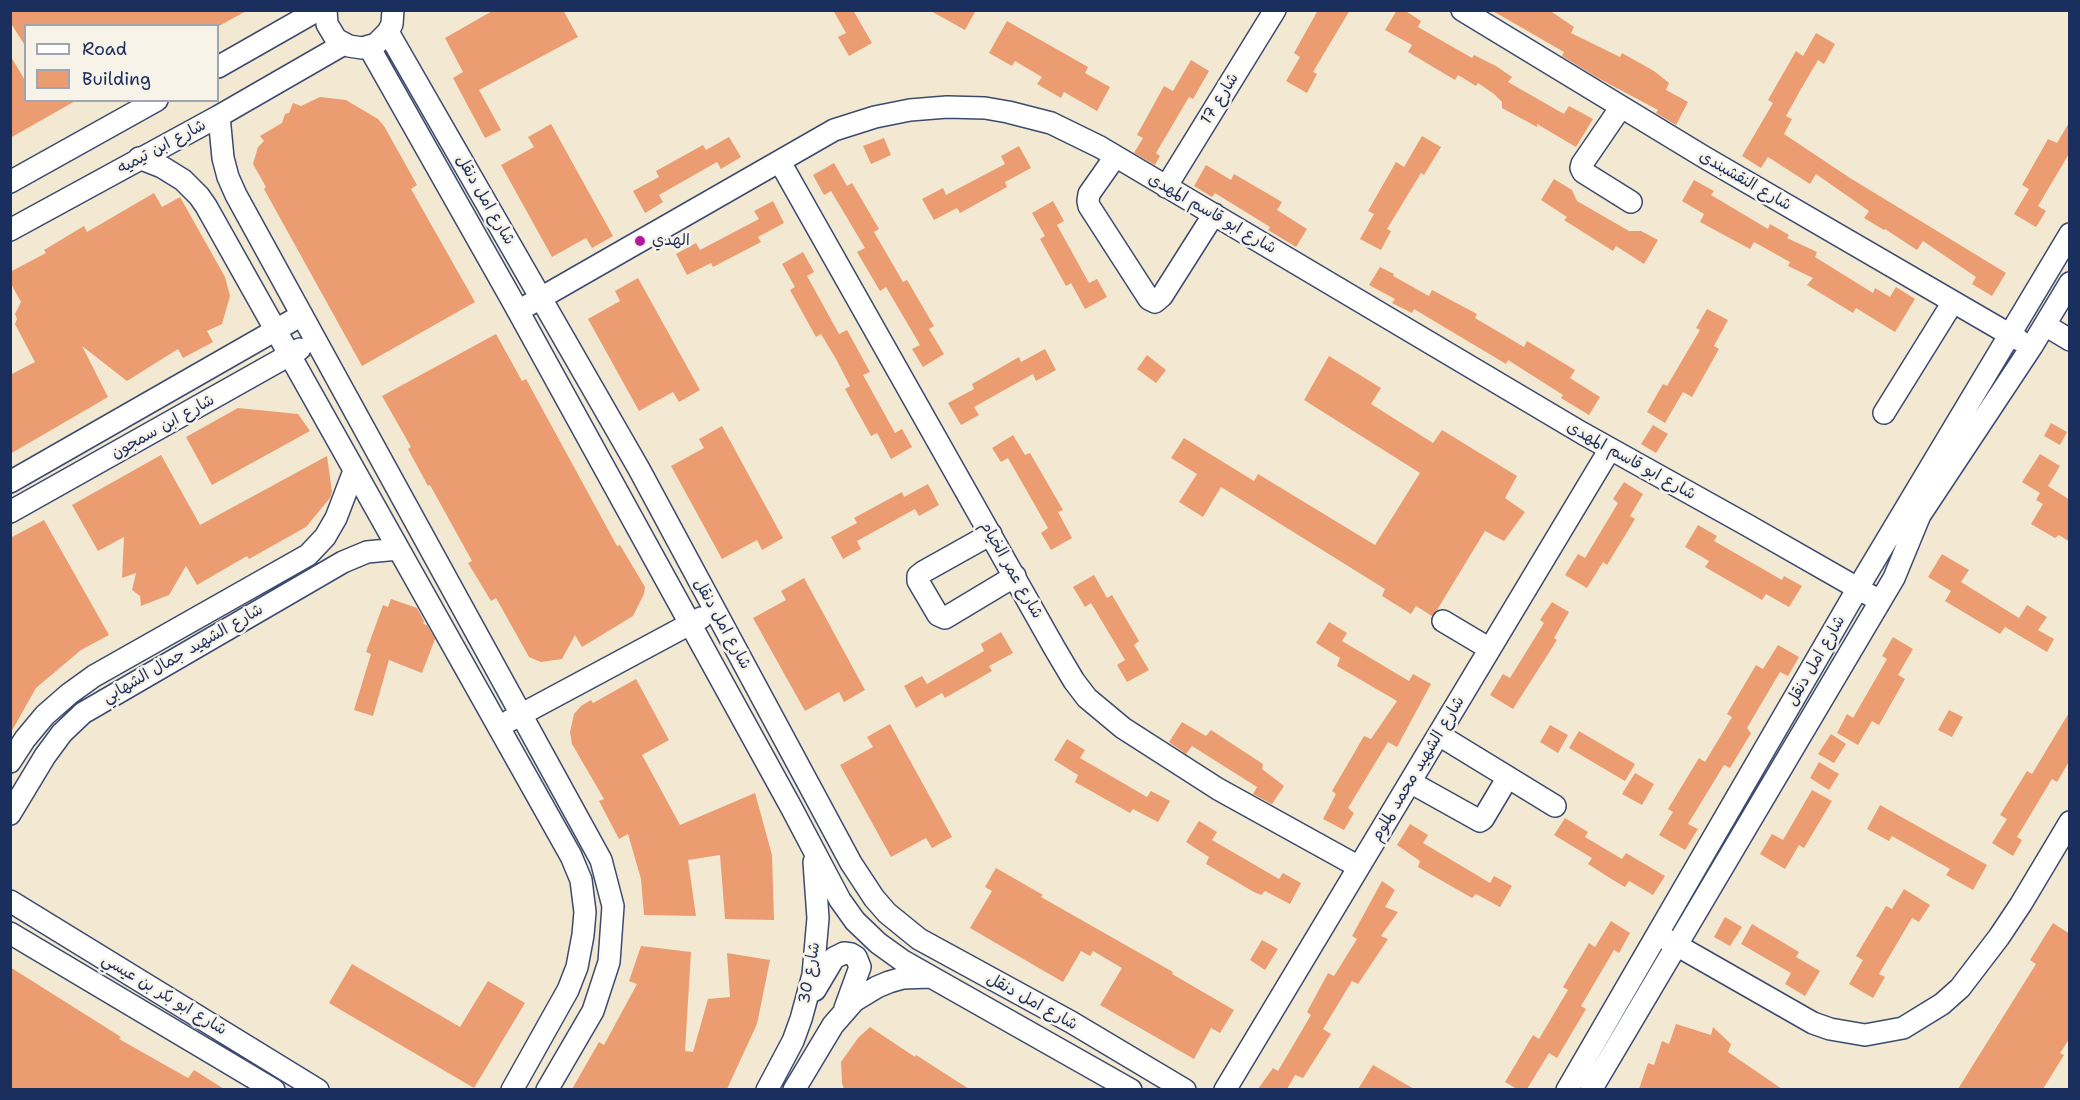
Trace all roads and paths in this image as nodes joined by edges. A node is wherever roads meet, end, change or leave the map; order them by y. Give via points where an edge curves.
1 (318, 10) edge
2 (326, 10) edge
3 (1275, 10) edge
4 (1462, 10) edge
5 (394, 17) edge
6 (344, 44) junction
7 (369, 47) junction
8 (219, 66) edge
9 (153, 102) edge
10 (1621, 107) junction
11 (219, 116) junction
12 (1115, 157) junction
13 (139, 158) junction
14 (780, 162) junction
15 (10, 182) edge
16 (1166, 188) junction
17 (1631, 202) dead end
18 (1214, 214) junction
19 (10, 230) edge
20 (2070, 234) edge
21 (2070, 283) edge
22 (541, 297) junction
23 (1953, 302) junction
24 (518, 311) junction
25 (302, 315) junction
26 (2045, 325) junction
27 (275, 330) junction
28 (2008, 334) junction
29 (2070, 340) edge
30 (316, 341) junction
31 (2032, 346) junction
32 (289, 356) junction
33 (1884, 413) dead end
34 (1610, 449) junction
35 (354, 471) junction
36 (10, 482) edge
37 (10, 512) edge
38 (991, 534) junction
39 (398, 549) junction
40 (1015, 576) junction
41 (1858, 588) junction
42 (1880, 602) junction
43 (714, 611) junction
44 (1443, 621) dead end
45 (689, 625) junction
46 (1490, 649) junction
47 (520, 715) junction
48 (498, 727) junction
49 (1439, 735) junction
50 (10, 762) edge
51 (1508, 777) junction
52 (1410, 782) junction
53 (1555, 806) dead end
54 (10, 814) edge
55 (2070, 822) edge
56 (812, 849) junction
57 (1359, 867) junction
58 (10, 901) edge
59 (10, 933) edge
60 (1667, 940) junction
61 (930, 977) junction
62 (808, 997) junction
63 (844, 1011) junction
64 (274, 1089) edge
65 (318, 1089) edge
66 (513, 1089) edge
67 (547, 1089) edge
68 (767, 1089) edge
69 (794, 1089) edge
70 (1131, 1089) edge
71 (1185, 1089) edge
72 (1226, 1089) edge
73 (1567, 1089) edge
74 (1591, 1089) edge

1 - 8 street
2 - 6 street via 331,32
3 - 16 street, شارع 17
4 - 10 street, شارع النقشبندى
5 - 7 street via 376,44
5 - 22 street, شارع امل دنقل
6 - 7 street
6 - 11 street, شارع ابن تيميه
7 - 24 street, شارع امل دنقل
9 - 15 street
10 - 17 street via 1581,168
10 - 23 street, شارع النقشبندى
11 - 13 street, شارع ابن تيميه
11 - 25 street via 228,177
12 - 14 street, شارع ابو قاسم المهدى via 1051,123 985,108 947,107 910,110 855,123 834,130
12 - 16 street, شارع ابو قاسم المهدى
12 - 18 street via 1089,194 1089,206 1149,299 1155,302 1162,296
13 - 19 street, شارع ابن تيميه
13 - 27 street via 173,173 199,196
14 - 22 street, شارع ابو قاسم المهدى
14 - 38 street, شارع عمر الخيام
16 - 18 street, شارع ابو قاسم المهدى
18 - 34 street, شارع ابو قاسم المهدى
20 - 28 street, شارع امل دنقل
21 - 26 street, شارع امل دنقل
22 - 24 street, شارع ابو قاسم المهدى
22 - 43 street, شارع امل دنقل
23 - 28 street, شارع النقشبندى
23 - 33 street
24 - 45 street, شارع امل دنقل
25 - 27 street, شارع ابن سمجون
25 - 30 street
26 - 29 street
26 - 31 street, شارع امل دنقل
27 - 32 street
27 - 36 street, شارع ابن سمجون
28 - 31 street, شارع النقشبندى
28 - 41 street, شارع امل دنقل
30 - 32 street, شارع ابن سمجون
30 - 47 street
31 - 42 street, شارع امل دنقل via 1920,515
32 - 35 street
32 - 37 street, شارع ابن سمجون
34 - 41 street, شارع ابو قاسم المهدى
34 - 46 street, شارع الشهيد محمد لملوم
35 - 39 street
35 - 50 street, شارع الشهيد جمال الشهابي via 336,518 308,555 94,676 45,715
38 - 40 street, شارع عمر الخيام
38 - 40 street via 923,572 918,581 938,615 945,618
39 - 48 street
39 - 54 street, شارع الشهيد جمال الشهابي via 367,552 343,562 83,713 45,756
40 - 57 street, شارع عمر الخيام via 1059,657 1087,698 1123,728 1218,789
41 - 42 street, شارع ابو قاسم المهدى
41 - 60 street, شارع امل دنقل
42 - 60 street, شارع امل دنقل
43 - 45 street
43 - 71 street, شارع امل دنقل via 856,872 887,913 931,946
44 - 46 street
45 - 47 street
45 - 56 street, شارع امل دنقل
46 - 49 street, شارع الشهيد محمد لملوم
47 - 48 street
47 - 67 street via 601,860 613,906 609,962 601,989 593,1011
48 - 66 street via 571,856 581,880 585,912 577,967 568,990
49 - 51 street
49 - 52 street, شارع الشهيد محمد لملوم
51 - 52 street via 1480,821
51 - 53 street
52 - 57 street, شارع الشهيد محمد لملوم
55 - 60 street via 2021,904 1960,988 1903,1028 1866,1035 1813,1023
56 - 61 street, شارع امل دنقل via 855,921 878,943
56 - 62 street, شارع 30 via 819,918
57 - 72 street, شارع الشهيد محمد لملوم
58 - 65 street, شارع ابو بكر بن عيسي
59 - 64 street, شارع ابو بكر بن عيسي
60 - 73 street, شارع امل دنقل
60 - 74 street, شارع امل دنقل
61 - 63 street via 889,982 865,993
61 - 70 street, شارع امل دنقل
62 - 63 street via 834,958 850,954 856,957 860,968
62 - 68 street, شارع 30 via 793,1041
63 - 69 street

